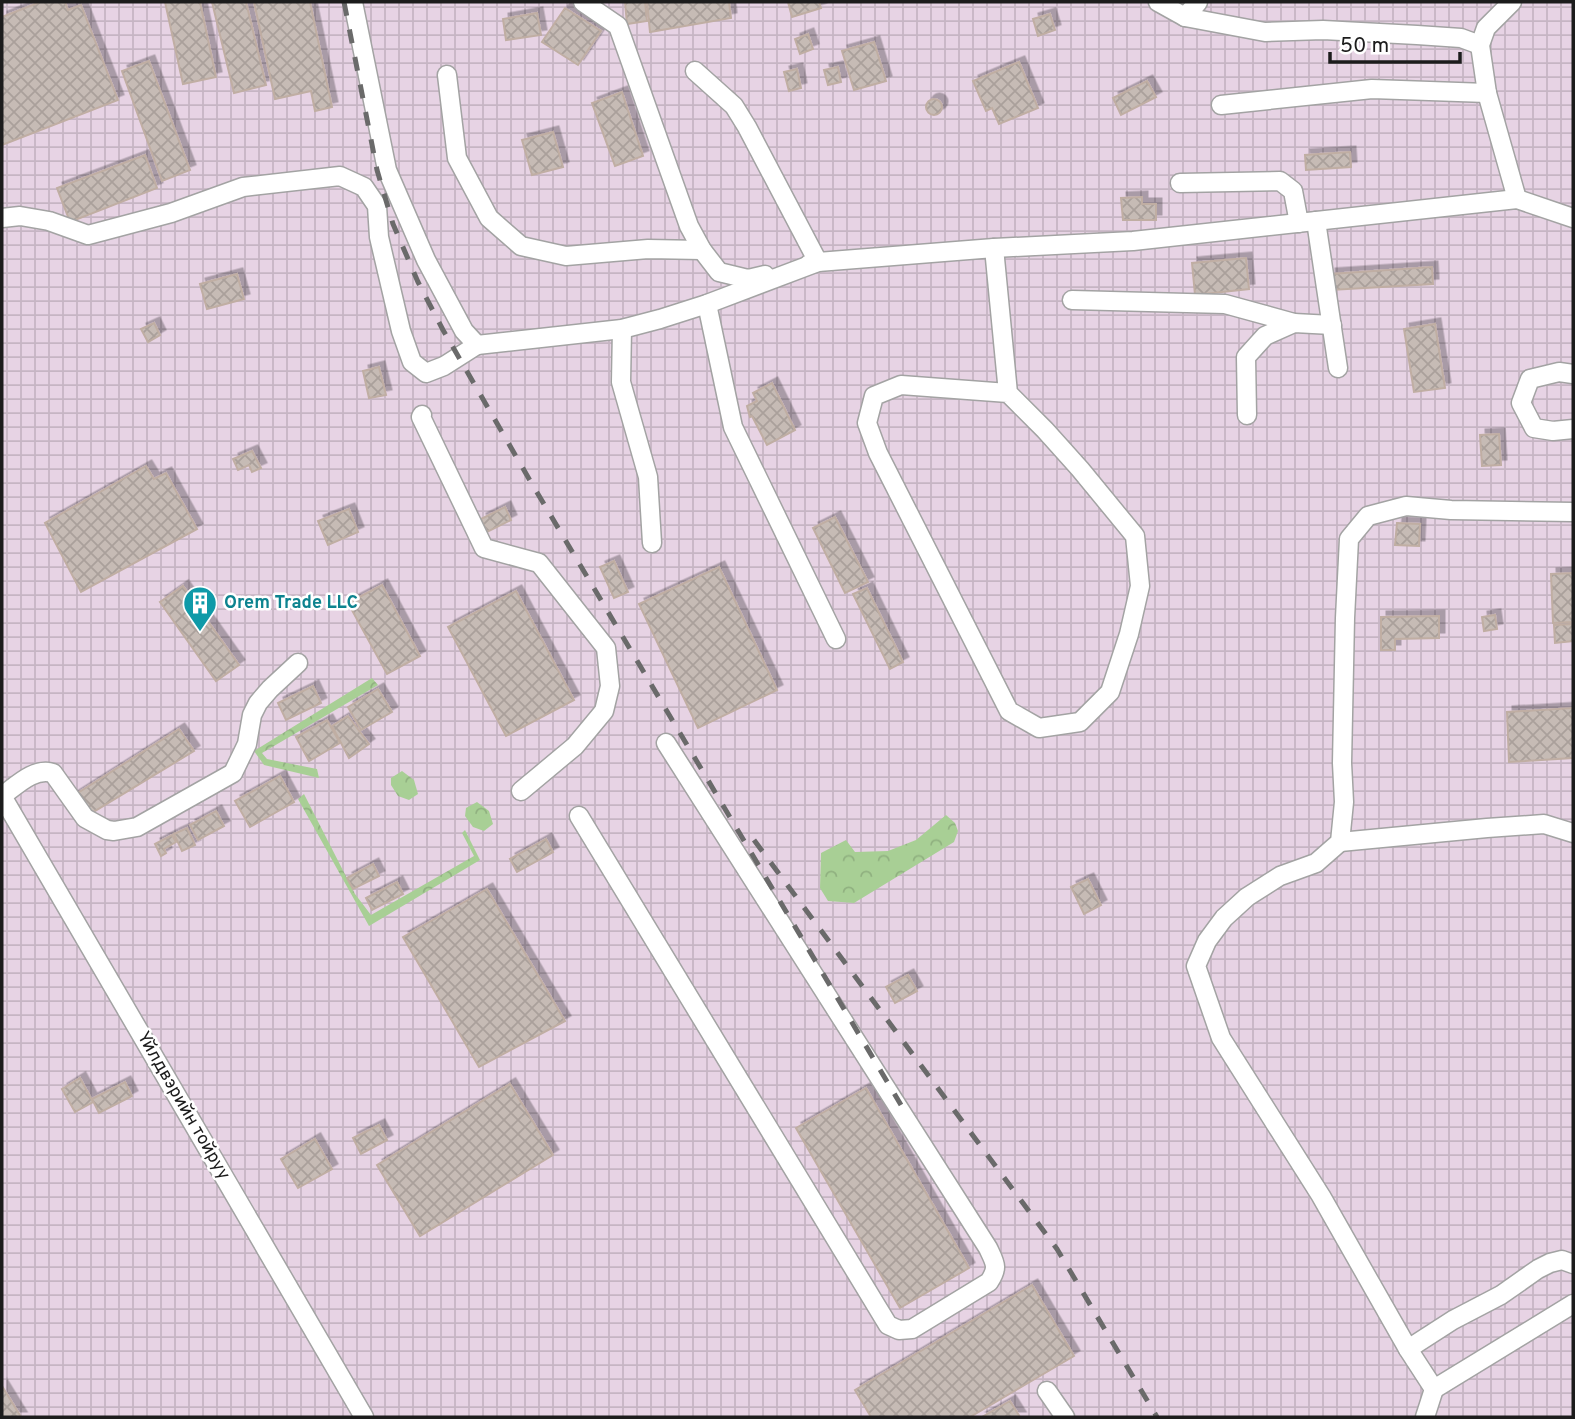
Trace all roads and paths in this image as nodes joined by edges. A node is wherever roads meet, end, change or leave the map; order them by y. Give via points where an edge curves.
1 (353, 2) edge
2 (583, 2) edge
3 (1158, 2) edge
4 (1198, 2) edge
5 (1511, 2) edge
6 (1185, 17) junction
7 (1480, 44) junction
8 (695, 71) dead end
9 (447, 75) dead end
10 (1487, 93) junction
11 (1222, 105) dead end
12 (1181, 183) dead end
13 (1517, 200) junction
14 (2, 218) edge
15 (1573, 218) edge
16 (1307, 222) junction
17 (994, 248) junction
18 (702, 250) junction
19 (818, 262) junction
20 (1072, 300) dead end
21 (707, 304) junction
22 (1294, 323) junction
23 (1332, 325) junction
24 (622, 329) junction
25 (477, 345) junction
26 (1338, 369) dead end
27 (1573, 374) edge
28 (1008, 393) junction
29 (422, 415) dead end
30 (1247, 415) dead end
31 (1573, 429) edge
32 (1573, 512) edge
33 (652, 543) dead end
34 (836, 639) dead end
35 (298, 663) dead end
36 (666, 743) dead end
37 (520, 792) dead end
38 (2, 796) edge
39 (579, 816) dead end
40 (1573, 833) edge
41 (1340, 842) junction
42 (1573, 1264) edge
43 (1573, 1304) edge
44 (1408, 1349) junction
45 (1434, 1390) junction
46 (1047, 1391) dead end
47 (364, 1417) edge
48 (1065, 1417) edge
49 (1425, 1417) edge

1 - 25 street via 387,170 426,260 464,331
2 - 18 street via 618,26 688,226
3 - 6 street
4 - 6 street
5 - 7 street via 1486,28
6 - 7 street via 1265,32 1417,35
7 - 10 street
8 - 19 street via 734,106
9 - 18 street via 457,158 489,218 522,246 566,256
10 - 11 street via 1372,89
10 - 13 street
12 - 16 street via 1280,181 1293,191
13 - 15 street
13 - 16 street
14 - 25 street via 49,221 88,235 171,213 243,187 340,176 364,187 377,206 379,237 412,362 426,373
16 - 17 street via 1133,241
16 - 23 street
17 - 19 street
17 - 28 street
18 - 19 street via 719,272 748,279
19 - 21 street
20 - 22 street via 1225,304
21 - 24 street
21 - 34 street via 733,427
22 - 23 street
22 - 30 street via 1265,336 1246,357
23 - 26 street
24 - 25 street
24 - 33 street via 621,382 648,477
27 - 31 street via 1559,372 1530,379 1521,403 1534,428
28 - 28 street via 1135,536 1140,586 1129,634 1110,692 1080,722 1039,728 1009,711 867,423 874,396 901,384
29 - 37 street via 484,548 539,563 606,648 610,685 604,710 575,746
32 - 41 street via 1406,506 1368,516 1349,540
35 - 38 street via 258,702 247,744 233,773 137,827 107,830 85,818 47,771 31,775
36 - 39 street via 988,1248 996,1265 989,1282 912,1329 888,1325
38 - 47 street, Үйлдвэрийн тойруу
40 - 41 street via 1544,824
41 - 44 street via 1316,863 1280,876 1247,897 1224,918 1196,966 1222,1038 1321,1196
42 - 44 street via 1562,1261 1538,1269
43 - 45 street
44 - 45 street
45 - 49 street
46 - 48 street

